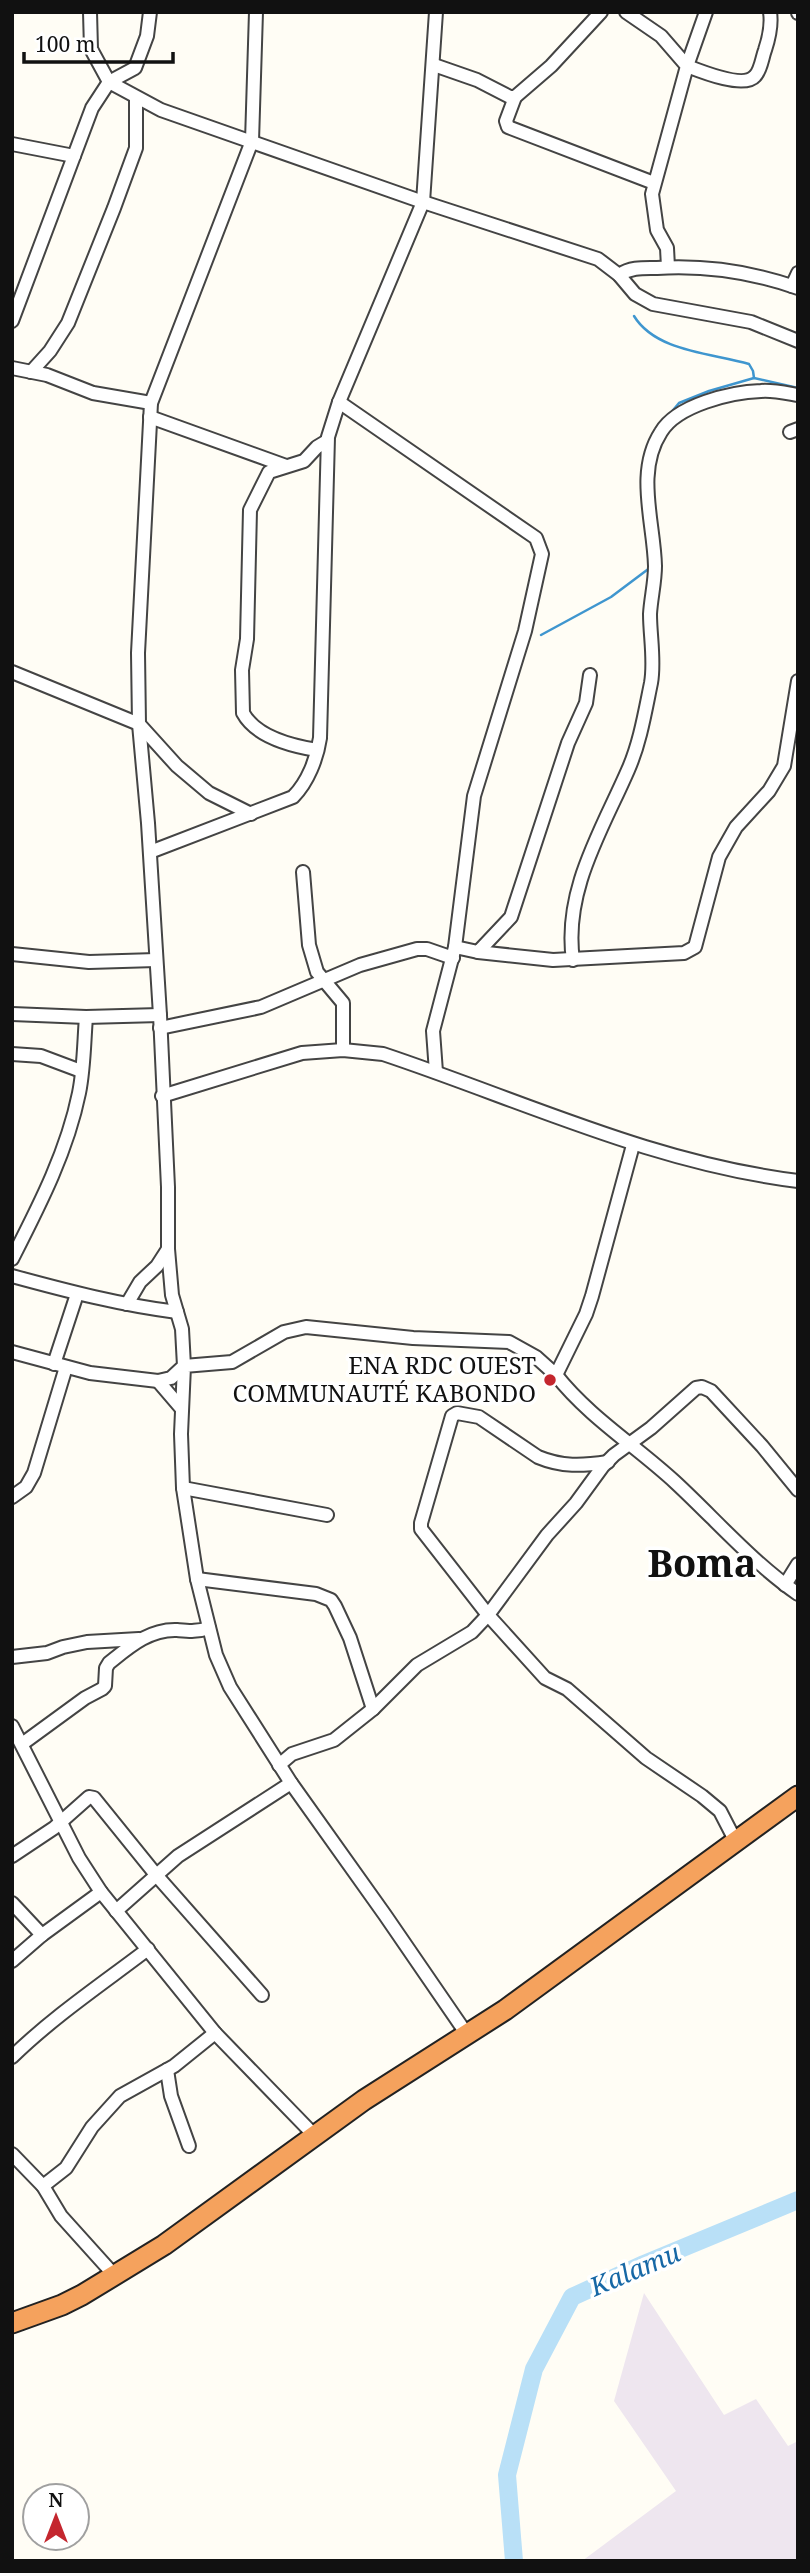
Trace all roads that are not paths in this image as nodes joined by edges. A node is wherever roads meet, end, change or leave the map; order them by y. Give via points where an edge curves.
1 (90, 12) edge
2 (150, 12) edge
3 (256, 12) edge
4 (436, 12) edge
5 (601, 12) edge
6 (626, 12) edge
7 (706, 12) edge
8 (770, 12) edge
9 (434, 65) junction
10 (687, 66) junction
11 (109, 82) junction
12 (516, 97) junction
13 (136, 98) junction
14 (253, 141) junction
15 (12, 144) edge
16 (74, 156) junction
17 (654, 183) junction
18 (424, 202) junction
19 (668, 267) junction
20 (798, 273) edge
21 (619, 275) junction
22 (795, 287) edge
23 (12, 321) edge
24 (798, 341) edge
25 (12, 368) edge
26 (31, 372) junction
27 (798, 395) edge
28 (339, 402) junction
29 (151, 403) junction
30 (150, 417) junction
31 (327, 441) junction
32 (286, 466) junction
33 (12, 672) edge
34 (590, 675) dead end
35 (29, 678) junction
36 (798, 681) edge
37 (12, 685) edge
38 (139, 724) junction
39 (794, 730) edge
40 (317, 750) junction
41 (251, 814) junction
42 (150, 852) junction
43 (303, 872) dead end
44 (478, 951) junction
45 (454, 953) junction
46 (12, 954) edge
47 (156, 960) junction
48 (573, 960) junction
49 (324, 981) junction
50 (12, 1014) edge
51 (86, 1017) junction
52 (160, 1022) junction
53 (343, 1050) junction
54 (12, 1054) edge
55 (81, 1071) junction
56 (436, 1072) junction
57 (162, 1096) junction
58 (633, 1144) junction
59 (798, 1181) edge
60 (167, 1249) junction
61 (12, 1259) edge
62 (12, 1276) edge
63 (77, 1294) junction
64 (127, 1304) junction
65 (177, 1311) junction
66 (12, 1352) edge
67 (60, 1366) junction
68 (184, 1366) junction
69 (556, 1375) junction
70 (158, 1381) junction
71 (182, 1409) junction
72 (630, 1445) junction
73 (607, 1462) junction
74 (183, 1488) junction
75 (798, 1490) edge
76 (12, 1497) edge
77 (327, 1514) dead end
78 (798, 1564) edge
79 (197, 1579) junction
80 (785, 1585) junction
81 (798, 1594) edge
82 (488, 1615) junction
83 (209, 1628) junction
84 (139, 1639) junction
85 (12, 1657) edge
86 (373, 1709) junction
87 (12, 1726) edge
88 (24, 1749) junction
89 (12, 1759) edge
90 (279, 1765) junction
91 (291, 1783) junction
92 (798, 1796) edge
93 (61, 1821) junction
94 (736, 1842) junction
95 (12, 1856) edge
96 (157, 1876) junction
97 (101, 1892) junction
98 (12, 1903) edge
99 (116, 1911) junction
100 (42, 1934) junction
101 (148, 1950) junction
102 (12, 1961) edge
103 (262, 1995) dead end
104 (215, 2033) junction
105 (466, 2034) junction
106 (12, 2057) edge
107 (167, 2070) junction
108 (314, 2135) junction
109 (189, 2146) dead end
110 (12, 2154) edge
111 (43, 2186) junction
112 (114, 2276) junction
113 (12, 2323) edge

1 - 11 street via 91,48
2 - 11 street via 135,68
3 - 14 street
4 - 9 street
5 - 12 street
6 - 10 street via 661,36
7 - 10 street
8 - 10 street via 769,36 752,79 712,76
9 - 12 street
9 - 18 street
10 - 17 street
11 - 13 street
11 - 16 street via 92,108
12 - 17 street via 508,127
13 - 14 street via 174,116
13 - 26 street via 136,148 104,234 68,323
14 - 18 street
14 - 29 street
15 - 16 street
16 - 23 street
17 - 19 street via 653,210 667,248
18 - 21 street via 598,259
18 - 28 street
19 - 21 street via 632,269
19 - 22 street via 749,274
20 - 22 street
21 - 24 street via 635,294 653,304 751,322
25 - 26 street
26 - 29 street via 93,393
27 - 48 street via 762,391 713,399 682,412 661,430 647,464 655,567 651,680 629,768 579,886 570,922
28 - 31 street
28 - 45 street via 536,538 542,554 525,631 474,796
29 - 30 street
30 - 32 street
30 - 38 street via 137,671
31 - 32 street via 304,461
31 - 40 street
32 - 40 street via 267,475 250,510 243,713 275,738
33 - 35 street
34 - 44 street via 586,703 511,917
35 - 37 street
35 - 38 street
36 - 39 street
38 - 41 street via 209,793
38 - 42 street
39 - 48 street via 782,770 764,798 736,827 719,857 695,947 684,953
40 - 41 street via 296,793
41 - 42 street
42 - 47 street
43 - 49 street via 309,945
44 - 45 street
44 - 48 street
45 - 49 street via 417,949
45 - 56 street via 435,1017
46 - 47 street via 89,962
47 - 52 street
49 - 52 street via 261,1007
49 - 53 street via 343,1003
50 - 51 street
51 - 52 street
51 - 55 street
52 - 57 street
53 - 56 street via 383,1054
53 - 57 street via 302,1053
54 - 55 street via 41,1056
55 - 61 street via 75,1111 57,1163
56 - 58 street
57 - 60 street
58 - 59 street via 748,1175
58 - 69 street via 592,1296
60 - 64 street
60 - 65 street
62 - 63 street
63 - 64 street
63 - 67 street
64 - 65 street
65 - 68 street
66 - 67 street
67 - 70 street
67 - 76 street via 34,1473 26,1487
68 - 69 street via 232,1362 284,1332 306,1327 413,1339 509,1342
68 - 70 street via 171,1378
68 - 71 street
69 - 72 street via 573,1396
70 - 71 street
71 - 74 street
72 - 73 street
72 - 75 street via 696,1388 707,1388
72 - 80 street via 674,1480
73 - 82 street
73 - 82 street via 579,1466 548,1461 479,1417 461,1412 452,1416 421,1529
74 - 77 street
74 - 79 street
78 - 80 street
79 - 83 street
79 - 86 street via 316,1594 331,1600 350,1638
80 - 81 street
82 - 86 street via 472,1632 417,1665
82 - 94 street via 545,1678 567,1689 646,1758 720,1811
83 - 84 street
83 - 90 street via 230,1687
84 - 85 street via 87,1642
84 - 88 street via 109,1663 106,1686
86 - 90 street via 334,1740 292,1754
87 - 88 street
88 - 89 street
88 - 93 street
90 - 91 street
91 - 96 street via 178,1856
91 - 105 street
92 - 94 highway
93 - 95 street
93 - 96 street via 89,1797 94,1798
93 - 97 street
94 - 105 highway
96 - 99 street
96 - 103 street
97 - 99 street
97 - 100 street
98 - 100 street
99 - 101 street
100 - 102 street
101 - 104 street
101 - 106 street
104 - 107 street
104 - 108 street
105 - 108 highway
107 - 109 street
107 - 111 street via 120,2096 92,2127 66,2168
108 - 112 highway
110 - 111 street
111 - 112 street via 61,2216
112 - 113 highway via 62,2305

